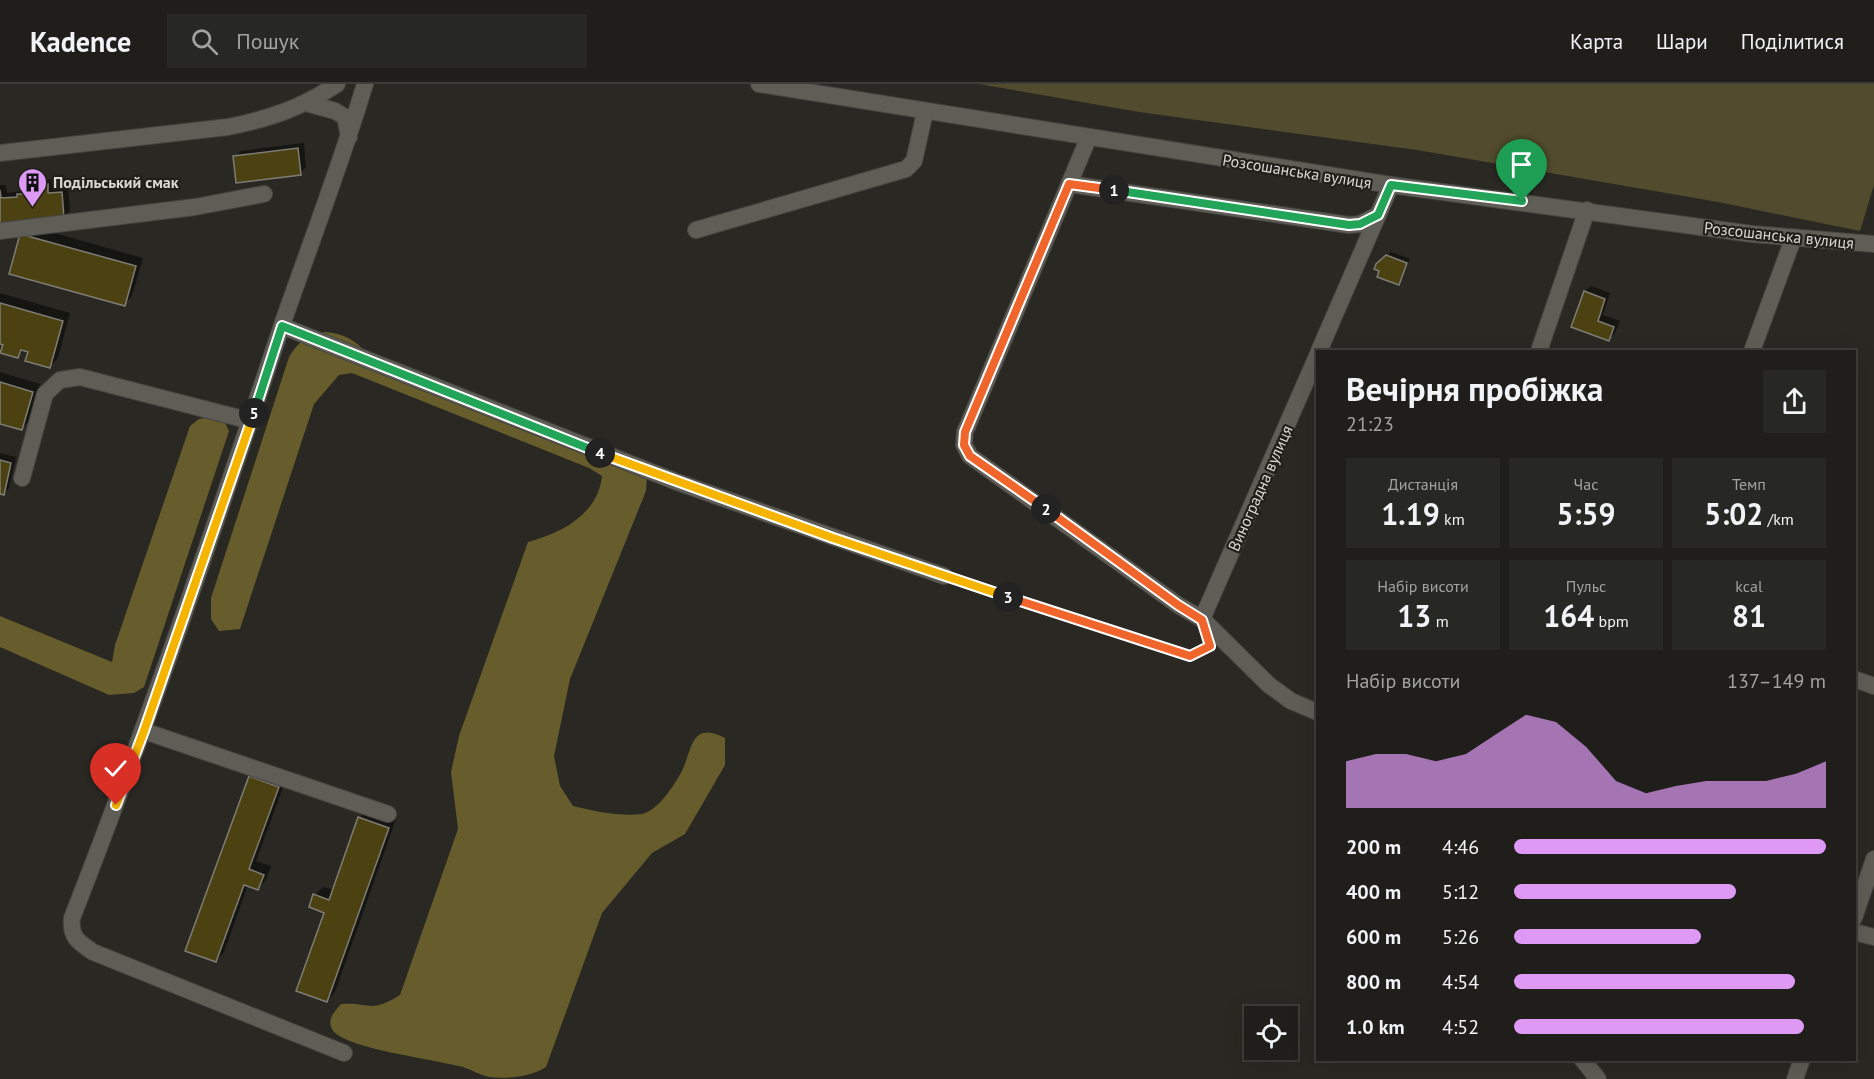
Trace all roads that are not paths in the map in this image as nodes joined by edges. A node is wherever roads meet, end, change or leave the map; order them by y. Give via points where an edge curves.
1 (336, 84) edge
2 (365, 84) edge
3 (759, 84) edge
4 (306, 104) junction
5 (925, 112) junction
6 (349, 139) junction
7 (1088, 139) junction
8 (0, 153) edge
9 (1069, 184) junction
10 (1391, 185) junction
11 (264, 194) dead end
12 (1587, 210) junction
13 (1378, 215) junction
14 (696, 230) dead end
15 (0, 231) edge
16 (1793, 239) junction
17 (1874, 244) edge
18 (282, 326) junction
19 (1319, 350) edge
20 (1539, 350) edge
21 (1752, 350) edge
22 (1316, 358) edge
23 (251, 421) junction
24 (22, 478) dead end
25 (944, 576) road end
26 (1202, 620) junction
27 (1856, 680) edge
28 (1874, 686) edge
29 (1316, 711) edge
30 (144, 731) junction
31 (388, 814) dead end
32 (1874, 859) edge
33 (1856, 912) edge
34 (1856, 932) edge
35 (1874, 937) edge
36 (344, 1053) dead end
37 (1584, 1061) edge
38 (1801, 1061) edge
39 (1598, 1079) edge
40 (1795, 1079) edge

1 - 4 street
2 - 6 street
3 - 5 street, Розсошанська вулиця
4 - 6 street via 345,117
4 - 8 street via 260,121 228,127
5 - 7 street, Розсошанська вулиця
5 - 14 street via 914,161 906,169
6 - 18 street
7 - 9 street
7 - 10 street, Розсошанська вулиця
9 - 13 street via 1349,225
9 - 26 street via 965,432 964,445 970,456
10 - 12 street, Розсошанська вулиця
10 - 13 street
11 - 15 street via 195,207
12 - 16 street, Розсошанська вулиця
12 - 20 street
13 - 19 street
16 - 17 street, Розсошанська вулиця
16 - 21 street
18 - 23 street
18 - 25 street via 666,478
22 - 26 street, Виноградна вулиця
23 - 24 street via 80,378 60,380 45,394
23 - 30 street
26 - 29 street via 1269,685 1291,701
27 - 28 street
30 - 31 street
30 - 36 street via 72,918 70,931 76,941 103,957
32 - 33 street
34 - 35 street
37 - 39 street
38 - 40 street

